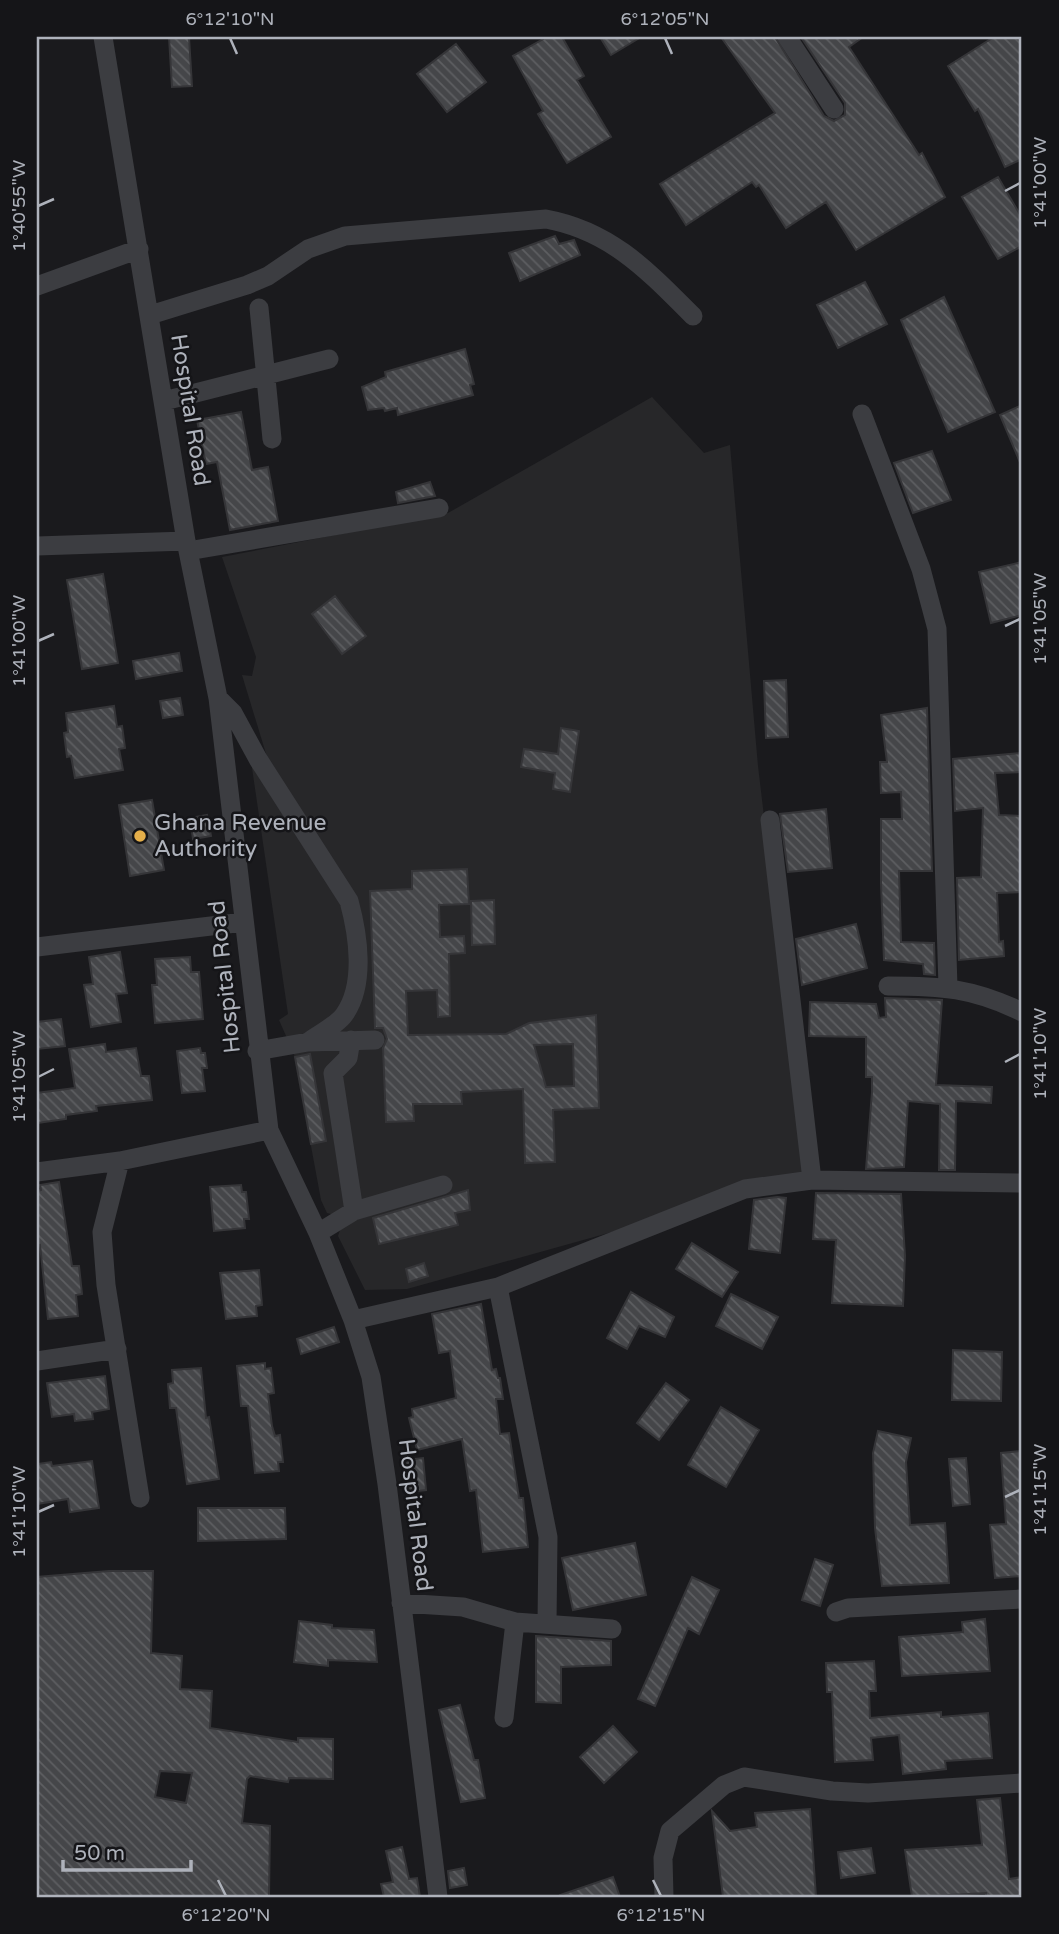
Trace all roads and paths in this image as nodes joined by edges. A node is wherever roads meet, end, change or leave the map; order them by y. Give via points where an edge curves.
1 (103, 37) edge
2 (787, 37) edge
3 (834, 109) dead end
4 (139, 249) junction
5 (37, 286) edge
6 (259, 307) dead end
7 (150, 315) junction
8 (693, 316) dead end
9 (329, 359) dead end
10 (266, 376) junction
11 (164, 401) junction
12 (862, 414) dead end
13 (272, 439) dead end
14 (439, 508) dead end
15 (37, 546) edge
16 (187, 546) junction
17 (218, 698) junction
18 (770, 820) dead end
19 (244, 922) junction
20 (37, 947) edge
21 (888, 986) dead end
22 (948, 986) junction
23 (1022, 1012) edge
24 (351, 1040) junction
25 (375, 1040) dead end
26 (308, 1042) junction
27 (257, 1051) junction
28 (269, 1130) junction
29 (120, 1161) junction
30 (37, 1172) edge
31 (812, 1180) junction
32 (1022, 1183) edge
33 (443, 1185) dead end
34 (354, 1211) junction
35 (318, 1233) junction
36 (498, 1287) junction
37 (353, 1320) junction
38 (117, 1349) junction
39 (37, 1361) edge
40 (140, 1498) dead end
41 (1022, 1599) edge
42 (401, 1603) junction
43 (836, 1612) dead end
44 (515, 1622) junction
45 (547, 1623) junction
46 (612, 1629) dead end
47 (504, 1718) dead end
48 (1022, 1783) edge
49 (438, 1897) edge
50 (664, 1897) edge

1 - 4 street, Hospital Road
2 - 3 street
4 - 5 street
4 - 7 street, Hospital Road
6 - 10 street
7 - 8 street via 247,285 326,240 546,219 570,223 626,252
7 - 11 street, Hospital Road
9 - 10 street
10 - 11 street
10 - 13 street
11 - 16 street, Hospital Road
12 - 22 street via 922,569 937,629
14 - 16 street
15 - 16 street
16 - 17 street, Hospital Road
17 - 19 street, Hospital Road
17 - 26 street via 233,713 353,914 358,970 352,998 344,1016
18 - 31 street
19 - 20 street
19 - 27 street, Hospital Road
21 - 22 street
22 - 23 street
24 - 25 street
24 - 26 street
24 - 34 street via 348,1058 333,1073
26 - 27 street
27 - 28 street, Hospital Road
28 - 29 street
28 - 35 street, Hospital Road
29 - 30 street
29 - 38 street via 102,1232
31 - 32 street
31 - 36 street via 745,1188
33 - 34 street
34 - 35 street
35 - 37 street, Hospital Road
36 - 37 street
36 - 45 street via 548,1537
37 - 42 street, Hospital Road via 371,1377
38 - 39 street
38 - 40 street
41 - 43 street
42 - 44 street via 463,1607
42 - 49 street, Hospital Road
44 - 45 street
44 - 47 street
45 - 46 street
48 - 50 street via 868,1793 744,1777 724,1786 670,1830 663,1858

